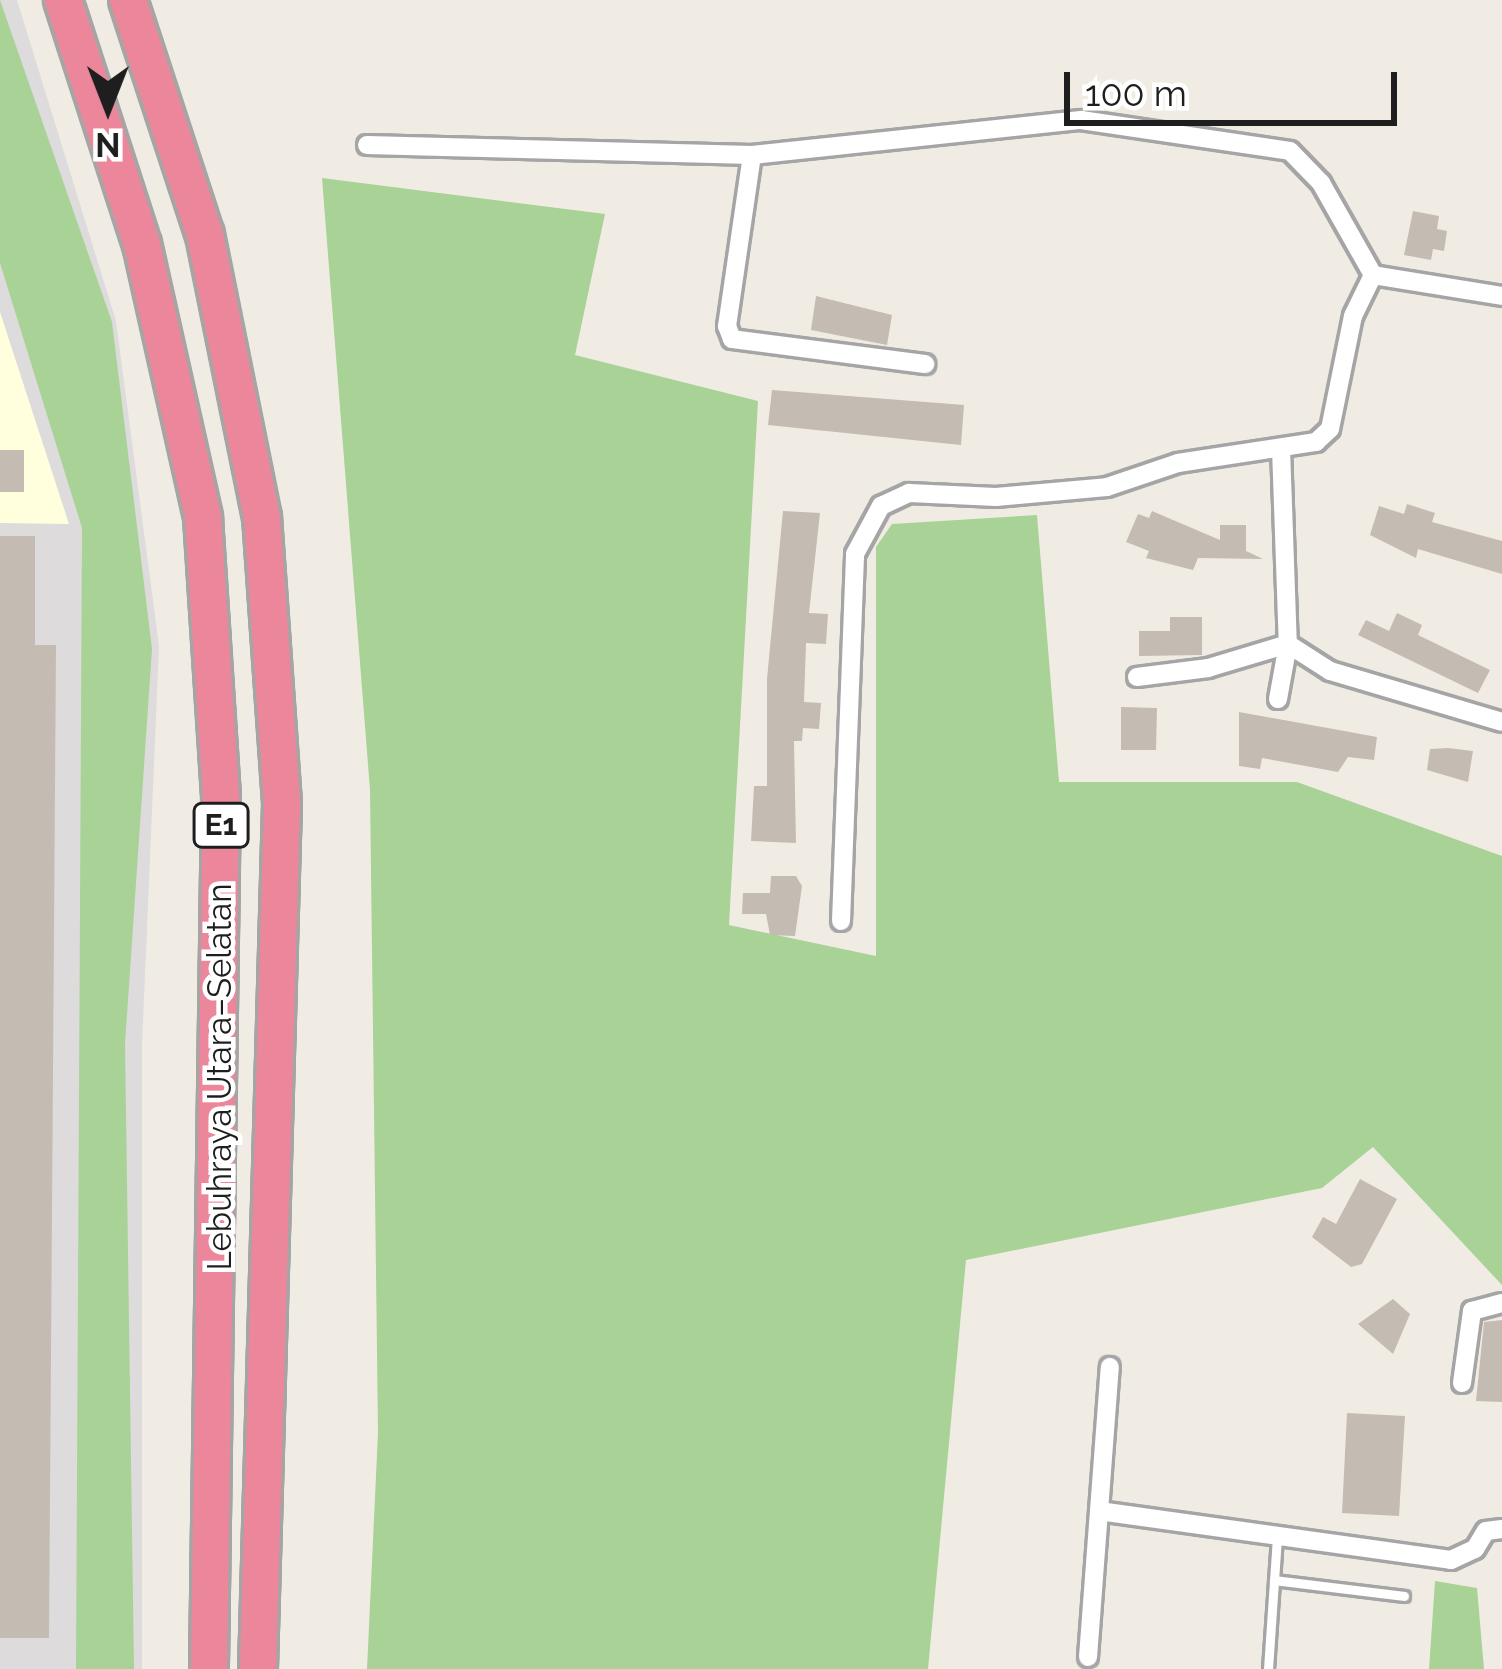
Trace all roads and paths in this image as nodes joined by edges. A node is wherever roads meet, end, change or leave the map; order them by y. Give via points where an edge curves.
1 (63, 0) edge
2 (128, 0) edge
3 (367, 145) dead end
4 (752, 155) junction
5 (1372, 275) junction
6 (1502, 296) edge
7 (925, 364) dead end
8 (1281, 448) junction
9 (1288, 644) junction
10 (1137, 677) dead end
11 (1278, 699) dead end
12 (1502, 722) edge
13 (841, 921) dead end
14 (1502, 1304) edge
15 (1110, 1367) dead end
16 (1462, 1383) dead end
17 (1099, 1511) junction
18 (1502, 1529) edge
19 (1277, 1535) junction
20 (1274, 1580) junction
21 (1404, 1596) dead end
22 (1088, 1657) dead end
23 (208, 1669) edge
24 (258, 1669) edge
25 (1268, 1669) edge

1 - 23 highway, Lebuhraya Utara–Selatan / E1 via 142,244 203,518 221,796
2 - 24 highway, Lebuhraya Utara–Selatan / E1 via 205,235 262,517 282,804
3 - 4 street
4 - 5 street via 1081,120 1290,152 1321,183
4 - 7 street via 727,326 732,339
5 - 6 street
5 - 8 street via 1353,316 1327,435
8 - 9 street
8 - 13 street via 1178,463 1106,487 996,497 909,493 881,506 855,554
9 - 10 street via 1208,668
9 - 11 street
9 - 12 street via 1330,671
14 - 16 street via 1472,1311
15 - 17 street
17 - 19 street
17 - 22 street
18 - 19 street via 1451,1560
19 - 20 lane
20 - 21 lane
20 - 25 lane

